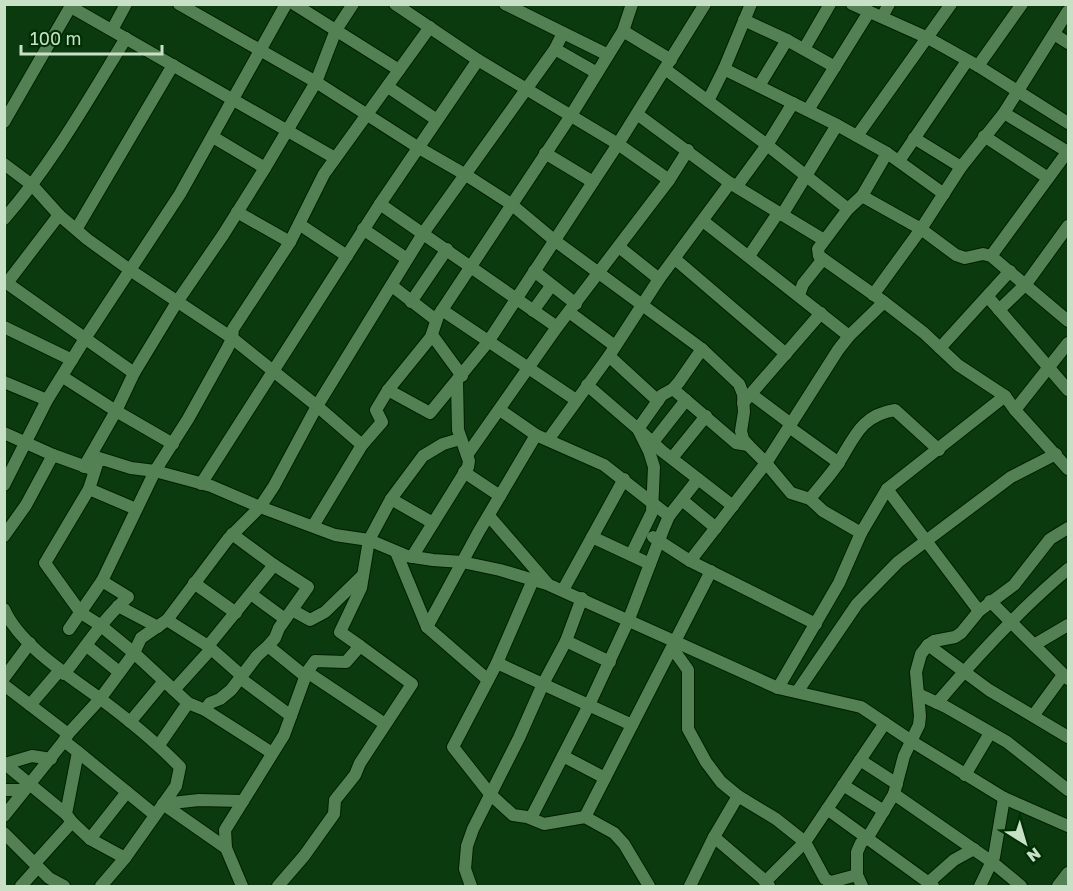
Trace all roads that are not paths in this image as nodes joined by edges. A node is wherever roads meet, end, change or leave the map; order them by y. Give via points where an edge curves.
1 (126, 4) edge
2 (179, 4) edge
3 (286, 4) edge
4 (294, 4) edge
5 (353, 4) edge
6 (505, 4) edge
7 (632, 4) edge
8 (751, 4) edge
9 (830, 4) edge
10 (852, 4) edge
11 (889, 4) edge
12 (951, 4) edge
13 (1022, 4) edge
14 (702, 5) edge
15 (71, 6) edge
16 (401, 6) edge
17 (1068, 11) edge
18 (869, 12) junction
19 (882, 17) junction
20 (744, 20) junction
21 (430, 27) junction
22 (112, 30) junction
23 (336, 30) junction
24 (623, 31) junction
25 (563, 33) junction
26 (1054, 34) junction
27 (126, 38) junction
28 (928, 38) junction
29 (787, 40) junction
30 (1068, 43) edge
31 (555, 49) junction
32 (804, 49) junction
33 (261, 50) junction
34 (608, 55) junction
35 (478, 60) junction
36 (973, 63) junction
37 (173, 65) junction
38 (668, 65) junction
39 (835, 67) junction
40 (724, 69) junction
41 (399, 70) junction
42 (597, 73) junction
43 (316, 82) junction
44 (759, 86) junction
45 (388, 87) junction
46 (525, 90) junction
47 (1019, 92) junction
48 (235, 99) junction
49 (708, 101) junction
50 (793, 103) junction
51 (808, 110) junction
52 (1004, 113) junction
53 (637, 114) junction
54 (368, 115) junction
55 (570, 117) junction
56 (437, 120) junction
57 (4, 122) edge
58 (1068, 123) edge
59 (837, 125) junction
60 (288, 129) junction
61 (857, 136) junction
62 (984, 136) junction
63 (213, 137) junction
64 (914, 138) junction
65 (618, 144) junction
66 (767, 145) junction
67 (418, 148) junction
68 (688, 150) junction
69 (1068, 152) edge
70 (545, 153) junction
71 (887, 153) junction
72 (335, 158) junction
73 (899, 160) junction
74 (4, 164) edge
75 (961, 167) junction
76 (1064, 167) edge
77 (265, 168) junction
78 (466, 175) junction
79 (806, 176) junction
80 (1048, 178) junction
81 (669, 180) junction
82 (593, 182) junction
83 (32, 185) junction
84 (733, 185) junction
85 (944, 194) junction
86 (862, 196) junction
87 (380, 204) junction
88 (511, 204) junction
89 (848, 209) junction
90 (237, 212) junction
91 (780, 214) junction
92 (59, 215) junction
93 (4, 219) edge
94 (703, 221) junction
95 (299, 224) junction
96 (1068, 226) edge
97 (77, 228) junction
98 (363, 229) junction
99 (921, 229) junction
100 (424, 232) junction
101 (554, 240) junction
102 (824, 240) junction
103 (290, 242) junction
104 (619, 247) junction
105 (447, 249) junction
106 (347, 256) junction
107 (749, 256) junction
108 (991, 256) junction
109 (408, 259) junction
110 (675, 259) junction
111 (823, 259) junction
112 (470, 266) junction
113 (130, 270) junction
114 (534, 271) junction
115 (1010, 271) junction
116 (599, 273) junction
117 (659, 279) junction
118 (6, 282) edge
119 (1026, 284) junction
120 (392, 286) junction
121 (551, 286) junction
122 (799, 295) junction
123 (988, 297) junction
124 (516, 298) junction
125 (879, 298) junction
126 (177, 302) junction
127 (411, 302) junction
128 (642, 305) junction
129 (572, 308) junction
130 (999, 310) junction
131 (533, 311) junction
132 (821, 314) junction
133 (439, 315) junction
134 (1068, 321) edge
135 (4, 327) edge
136 (557, 327) junction
137 (849, 336) junction
138 (86, 337) junction
139 (430, 337) junction
140 (232, 338) junction
141 (488, 342) junction
142 (1068, 343) edge
143 (939, 348) junction
144 (702, 349) junction
145 (612, 351) junction
146 (786, 354) junction
147 (72, 360) junction
148 (1048, 368) junction
149 (529, 370) junction
150 (273, 371) junction
151 (134, 373) junction
152 (63, 377) junction
153 (459, 379) junction
154 (4, 382) edge
155 (587, 385) junction
156 (673, 388) junction
157 (388, 390) junction
158 (1068, 390) edge
159 (1005, 396) junction
160 (747, 399) junction
161 (47, 400) junction
162 (576, 400) junction
163 (686, 400) junction
164 (658, 401) junction
165 (317, 406) junction
166 (500, 410) junction
167 (1015, 410) junction
168 (116, 411) junction
169 (705, 416) junction
170 (790, 426) junction
171 (638, 429) junction
172 (4, 433) edge
173 (536, 435) junction
174 (460, 439) junction
175 (549, 440) junction
176 (27, 442) junction
177 (653, 442) junction
178 (173, 444) junction
179 (362, 446) junction
180 (748, 446) junction
181 (939, 450) junction
182 (1056, 454) junction
183 (53, 455) junction
184 (467, 455) junction
185 (672, 458) junction
186 (766, 463) junction
187 (839, 463) junction
188 (89, 468) junction
189 (1068, 469) edge
190 (155, 471) junction
191 (464, 472) junction
192 (624, 479) junction
193 (698, 479) junction
194 (201, 484) junction
195 (4, 485) edge
196 (89, 489) junction
197 (887, 489) junction
198 (501, 496) junction
199 (391, 499) junction
200 (810, 499) junction
201 (682, 500) junction
202 (653, 503) junction
203 (733, 506) junction
204 (260, 507) junction
205 (136, 509) junction
206 (489, 516) junction
207 (669, 516) junction
208 (433, 523) junction
209 (313, 526) junction
210 (716, 528) junction
211 (1068, 528) edge
212 (643, 531) junction
213 (861, 533) junction
214 (232, 534) junction
215 (4, 536) edge
216 (592, 537) junction
217 (369, 540) junction
218 (660, 540) junction
219 (926, 540) junction
220 (396, 552) junction
221 (631, 555) junction
222 (412, 556) junction
223 (690, 561) junction
224 (462, 562) junction
225 (650, 564) junction
226 (274, 565) junction
227 (1068, 569) edge
228 (711, 571) junction
229 (363, 575) junction
230 (532, 580) junction
231 (102, 581) junction
232 (194, 583) junction
233 (547, 584) junction
234 (563, 590) junction
235 (251, 594) junction
236 (582, 598) junction
237 (990, 601) junction
238 (118, 606) junction
239 (4, 609) edge
240 (979, 611) junction
241 (81, 613) junction
242 (236, 613) junction
243 (288, 614) junction
244 (629, 619) junction
245 (1011, 622) junction
246 (163, 624) junction
247 (816, 624) junction
248 (100, 625) junction
249 (1068, 625) edge
250 (427, 627) junction
251 (69, 629) dead end
252 (566, 641) junction
253 (30, 643) junction
254 (675, 645) junction
255 (928, 645) junction
256 (1034, 645) junction
257 (87, 646) junction
258 (268, 646) junction
259 (360, 646) junction
260 (210, 648) junction
261 (134, 653) junction
262 (610, 662) junction
263 (497, 663) junction
264 (62, 672) junction
265 (119, 672) junction
266 (963, 672) junction
267 (306, 674) junction
268 (241, 677) junction
269 (1066, 677) edge
270 (4, 678) edge
271 (164, 681) junction
272 (488, 681) junction
273 (543, 684) junction
274 (4, 685) edge
275 (778, 687) junction
276 (174, 690) junction
277 (797, 692) junction
278 (918, 694) junction
279 (100, 699) junction
280 (188, 703) junction
281 (937, 703) junction
282 (30, 705) junction
283 (590, 705) junction
284 (205, 710) junction
285 (291, 716) junction
286 (1033, 716) junction
287 (130, 722) junction
288 (885, 723) junction
289 (384, 724) junction
290 (632, 725) junction
291 (990, 733) junction
292 (1068, 737) edge
293 (66, 738) junction
294 (911, 741) junction
295 (159, 745) junction
296 (78, 752) junction
297 (272, 753) junction
298 (563, 756) junction
299 (51, 759) junction
300 (860, 760) junction
301 (5, 763) edge
302 (965, 774) junction
303 (605, 778) junction
304 (843, 785) junction
305 (26, 787) junction
306 (895, 789) junction
307 (4, 790) edge
308 (1068, 790) edge
309 (128, 792) junction
310 (489, 794) junction
311 (738, 796) junction
312 (1004, 798) junction
313 (243, 801) junction
314 (163, 804) junction
315 (827, 809) junction
316 (884, 811) junction
317 (155, 815) junction
318 (4, 816) edge
319 (585, 817) junction
320 (69, 818) junction
321 (531, 819) junction
322 (1068, 826) edge
323 (4, 833) edge
324 (714, 837) junction
325 (868, 837) junction
326 (90, 838) junction
327 (805, 842) junction
328 (226, 848) junction
329 (974, 849) junction
330 (125, 858) junction
331 (992, 862) junction
332 (36, 865) junction
333 (1068, 873) edge
334 (859, 880) edge
335 (767, 884) edge
336 (931, 885) edge
337 (21, 886) edge
338 (64, 886) edge
339 (102, 886) edge
340 (242, 886) edge
341 (278, 886) edge
342 (471, 886) edge
343 (649, 886) edge
344 (690, 886) edge
345 (980, 886) edge
346 (1021, 886) edge
347 (1058, 886) edge

1 - 22 street
2 - 33 street
3 - 33 street
4 - 23 street
5 - 23 street
6 - 25 street
7 - 24 street
8 - 20 street
9 - 32 street
10 - 18 street
11 - 19 street
12 - 28 street
13 - 36 street
14 - 38 street
15 - 22 street
15 - 57 street
16 - 21 street
17 - 26 street
18 - 19 street
18 - 39 street
19 - 28 street
20 - 29 street
20 - 40 street
21 - 35 street
21 - 41 street
22 - 27 street
23 - 41 street
23 - 43 street
24 - 34 street
24 - 38 street
25 - 31 street
25 - 34 street
26 - 30 street
26 - 47 street
27 - 37 street
27 - 83 street
28 - 36 street
28 - 61 street
29 - 32 street
29 - 44 street
31 - 42 street
31 - 46 street
32 - 39 street
33 - 43 street
33 - 48 street
34 - 42 street
35 - 46 street
35 - 56 street
36 - 47 street
36 - 64 street
37 - 48 street
37 - 97 street
38 - 49 street
38 - 53 street
39 - 51 street
40 - 44 street
40 - 49 street
41 - 45 street
42 - 55 street
43 - 54 street
43 - 60 street
44 - 50 street
45 - 54 street
45 - 56 street
46 - 55 street
46 - 78 street
47 - 52 street
47 - 58 street
48 - 60 street
48 - 63 street
49 - 66 street
50 - 51 street
50 - 66 street
51 - 59 street
52 - 62 street
52 - 69 street
53 - 65 street
53 - 68 street
54 - 67 street
54 - 72 street
55 - 65 street
55 - 70 street
56 - 67 street
59 - 61 street
59 - 79 street
60 - 72 street
60 - 77 street
61 - 71 street
62 - 75 street
62 - 80 street
63 - 77 street
63 - 113 street
64 - 73 street
64 - 75 street
65 - 81 street
65 - 82 street
66 - 79 street
66 - 84 street
67 - 78 street
67 - 87 street
68 - 81 street
68 - 84 street
69 - 76 street
70 - 82 street
70 - 88 street
71 - 73 street
71 - 86 street
72 - 95 street
73 - 85 street
74 - 83 street
75 - 85 street
76 - 80 street
77 - 90 street
78 - 88 street
78 - 100 street
79 - 89 street
79 - 91 street
80 - 108 street
81 - 104 street
82 - 101 street
83 - 92 street
83 - 93 street
84 - 91 street
84 - 94 street
85 - 99 street
86 - 89 street
86 - 99 street
87 - 98 street
87 - 100 street
88 - 101 street
88 - 112 street
89 - 102 street
90 - 103 street
90 - 126 street
91 - 102 street
91 - 107 street
92 - 97 street
92 - 118 street
94 - 107 street
94 - 110 street
95 - 103 street
95 - 106 street
96 - 119 street
97 - 113 street
98 - 106 street
98 - 109 street
99 - 108 street via 956,255
99 - 125 street
100 - 105 street
100 - 109 street
101 - 114 street
101 - 116 street
102 - 111 street via 817,252
103 - 140 street via 233,329
104 - 116 street
104 - 117 street
105 - 112 street
105 - 127 street
106 - 150 street
107 - 122 street
108 - 115 street
109 - 120 street
110 - 117 street
110 - 146 street
111 - 122 street
111 - 125 street
112 - 124 street
112 - 133 street
113 - 126 street
113 - 138 street
114 - 121 street
114 - 124 street
115 - 119 street
115 - 123 street
116 - 128 street
116 - 129 street
117 - 128 street
118 - 138 street
119 - 130 street
119 - 134 street
120 - 127 street
120 - 165 street
121 - 129 street
121 - 131 street
122 - 132 street
123 - 130 street
123 - 143 street
124 - 131 street
124 - 141 street
125 - 137 street
125 - 143 street
126 - 140 street
126 - 151 street
127 - 133 street
128 - 144 street
128 - 145 street
129 - 136 street
129 - 145 street
130 - 148 street
131 - 136 street
132 - 137 street
132 - 146 street
133 - 139 street
133 - 141 street
135 - 147 street
136 - 149 street
137 - 170 street
138 - 147 street
138 - 151 street
139 - 153 street
139 - 157 street
140 - 150 street
140 - 178 street
141 - 149 street
141 - 153 street
142 - 148 street
143 - 159 street
144 - 156 street
144 - 160 street via 739,384
145 - 155 street
145 - 164 street
146 - 160 street
147 - 152 street
148 - 158 street
148 - 167 street
149 - 162 street
149 - 166 street
150 - 165 street
150 - 194 street
151 - 168 street
152 - 161 street
152 - 168 street
153 - 157 street via 430,413
153 - 174 street
154 - 161 street
155 - 162 street
155 - 171 street
156 - 163 street
156 - 164 street
157 - 179 street via 376,411 382,422
159 - 167 street
159 - 181 street
160 - 170 street
160 - 180 street via 741,431
161 - 176 street
162 - 175 street
163 - 169 street
163 - 177 street
164 - 171 street
165 - 179 street
165 - 204 street
166 - 173 street
166 - 184 street
167 - 182 street
168 - 178 street
168 - 188 street
169 - 180 street via 736,442
169 - 185 street
170 - 186 street
170 - 187 street
171 - 177 street
171 - 202 street via 654,467
172 - 176 street
173 - 175 street
173 - 198 street
174 - 184 street
174 - 199 street via 423,456
175 - 192 street via 604,465
176 - 183 street
176 - 195 street
177 - 185 street
178 - 190 street
179 - 209 street
180 - 186 street
181 - 187 street via 895,410 879,412 852,437
181 - 197 street
182 - 189 street
182 - 219 street via 1011,477
183 - 188 street
183 - 215 street
184 - 191 street via 469,461
185 - 193 street
186 - 200 street via 791,493
186 - 203 street
187 - 200 street
188 - 190 street via 99,458
188 - 196 street
190 - 194 street
190 - 205 street
191 - 198 street
191 - 208 street
192 - 202 street
192 - 216 street
193 - 201 street
193 - 203 street
194 - 204 street
196 - 205 street
196 - 241 street via 45,563
197 - 213 street
197 - 219 street
198 - 206 street
199 - 208 street
199 - 217 street
200 - 213 street
201 - 207 street
201 - 210 street
202 - 207 street
202 - 212 street
203 - 210 street
204 - 209 street
204 - 214 street
205 - 231 street
206 - 224 street
206 - 233 street
207 - 218 street
208 - 222 street
209 - 217 street via 335,535
210 - 223 street
211 - 237 street via 1050,539 1014,585
212 - 218 street
212 - 221 street
213 - 247 street
214 - 226 street
214 - 232 street
216 - 221 street
216 - 234 street
217 - 220 street
217 - 229 street
218 - 223 street
218 - 225 street
219 - 240 street
219 - 277 street via 857,604
220 - 222 street
220 - 250 street
221 - 225 street
222 - 224 street
223 - 228 street
224 - 230 street
224 - 250 street
225 - 244 street
226 - 235 street
226 - 243 street via 308,587
227 - 245 street
228 - 247 street
228 - 254 street
229 - 243 street via 325,612 310,620
229 - 259 street via 361,588 340,632
230 - 233 street
230 - 263 street
231 - 238 street via 128,597
231 - 241 street
232 - 242 street
232 - 246 street
233 - 234 street
234 - 236 street
235 - 242 street
235 - 243 street
236 - 244 street
236 - 252 street
237 - 240 street
237 - 245 street
238 - 246 street
238 - 248 street
239 - 253 street via 10,624
240 - 255 street via 955,638
241 - 248 street
241 - 251 street
242 - 260 street
243 - 258 street
244 - 254 street
244 - 262 street
245 - 256 street
245 - 266 street
246 - 260 street
246 - 261 street via 141,638
247 - 275 street
248 - 257 street
248 - 261 street
249 - 256 street
250 - 272 street
252 - 262 street
252 - 273 street
253 - 264 street
253 - 270 street
254 - 275 street
254 - 290 street
254 - 311 street via 688,670 688,729 694,744 722,782
255 - 266 street
255 - 278 street via 916,672
256 - 269 street
257 - 264 street
257 - 265 street
258 - 267 street
258 - 268 street
259 - 267 street via 346,662 315,661
259 - 289 street via 412,684
260 - 268 street
260 - 276 street
261 - 265 street
261 - 271 street
262 - 283 street
263 - 272 street
263 - 273 street
264 - 279 street
264 - 282 street
265 - 279 street
266 - 281 street
266 - 286 street
267 - 285 street
267 - 289 street
268 - 284 street
268 - 285 street
269 - 286 street
271 - 276 street
271 - 287 street
272 - 310 street via 453,747
273 - 283 street
273 - 310 street
274 - 282 street
275 - 277 street
276 - 280 street
277 - 288 street via 861,707
278 - 281 street
278 - 294 street via 920,716
279 - 287 street
279 - 293 street
280 - 284 street
280 - 295 street
281 - 291 street
282 - 293 street
283 - 290 street
283 - 298 street
284 - 297 street
285 - 297 street
286 - 292 street
287 - 295 street
288 - 294 street
288 - 300 street
289 - 341 street via 355,775 335,800 334,814
290 - 303 street
291 - 302 street
291 - 308 street via 1023,753
293 - 296 street
293 - 299 street
294 - 302 street
294 - 306 street
295 - 314 street via 180,767 176,786
296 - 309 street
296 - 320 street
297 - 313 street
298 - 303 street
298 - 321 street
299 - 301 street via 32,756
299 - 305 street
300 - 304 street
300 - 306 street
301 - 305 street
302 - 312 street
303 - 319 street
304 - 315 street
304 - 316 street
305 - 307 street
305 - 318 street
305 - 320 street
306 - 316 street
306 - 329 street
309 - 317 street
309 - 326 street
310 - 321 street via 513,815
310 - 342 street via 467,846 465,869
311 - 324 street
311 - 327 street
312 - 322 street
312 - 331 street
313 - 314 street
313 - 328 street via 225,830
314 - 317 street
314 - 328 street
315 - 325 street
315 - 327 street
316 - 325 street
317 - 330 street
319 - 321 street via 544,825
319 - 343 street via 618,837
320 - 326 street
320 - 332 street
323 - 332 street
324 - 335 street
324 - 344 street
325 - 334 street via 857,852
325 - 336 street
326 - 330 street
327 - 334 street via 825,879
327 - 335 street
328 - 340 street
329 - 331 street
329 - 336 street via 954,860
330 - 339 street
331 - 345 street
331 - 346 street
332 - 337 street
332 - 338 street
333 - 347 street

